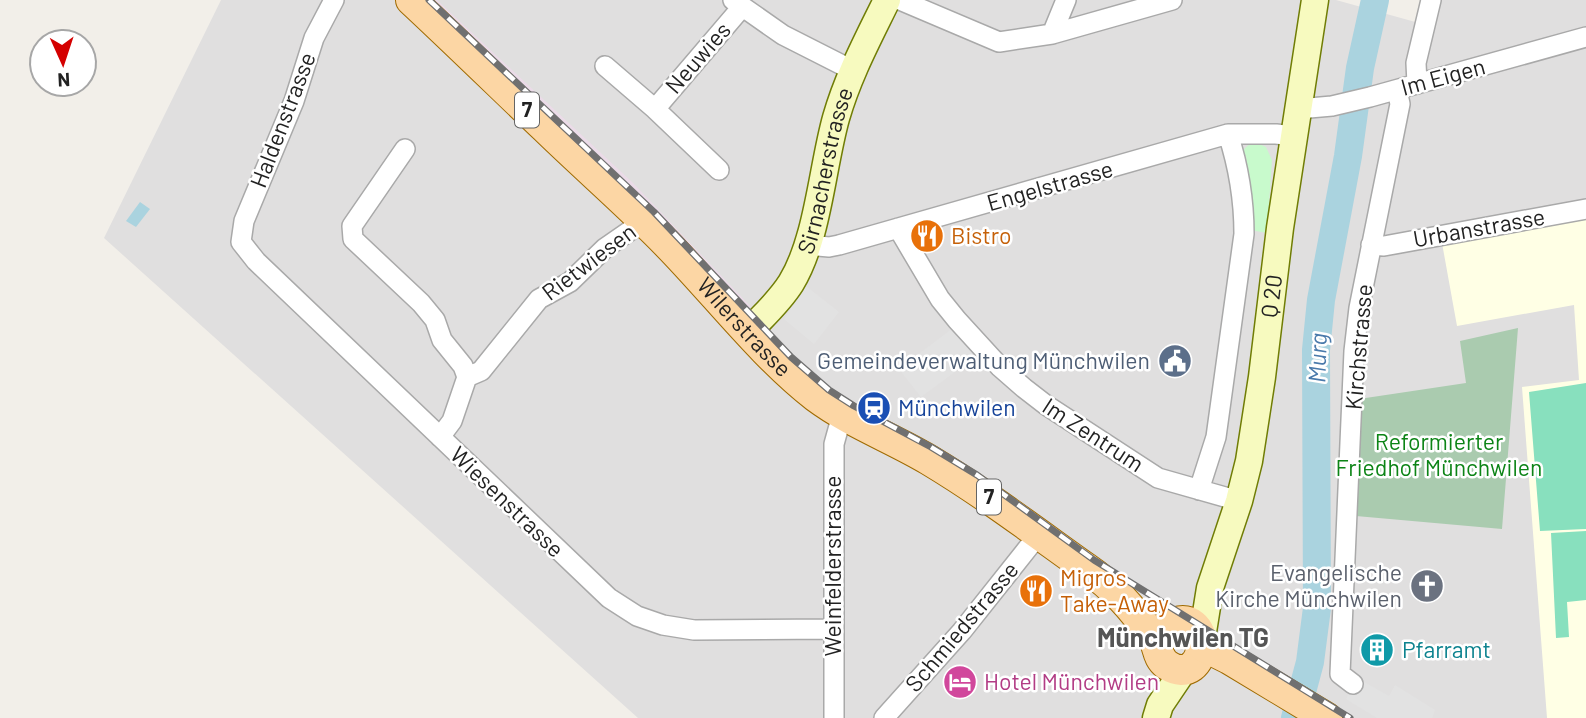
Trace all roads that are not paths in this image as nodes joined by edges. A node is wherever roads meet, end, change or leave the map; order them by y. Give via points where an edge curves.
1 (411, 0) edge
2 (887, 0) edge
3 (900, 0) edge
4 (1066, 0) edge
5 (1172, 0) edge
6 (1315, 0) edge
7 (1431, 0) edge
8 (325, 4) edge
9 (738, 4) edge
10 (1052, 34) junction
11 (1586, 37) edge
12 (605, 66) dead end
13 (852, 70) junction
14 (1417, 84) junction
15 (1397, 90) junction
16 (1298, 108) junction
17 (655, 109) junction
18 (1228, 134) junction
19 (1294, 136) junction
20 (405, 149) dead end
21 (719, 170) dead end
22 (1586, 209) edge
23 (644, 220) junction
24 (898, 228) junction
25 (241, 242) joint
26 (1371, 245) junction
27 (807, 246) junction
28 (748, 331) junction
29 (467, 377) junction
30 (842, 415) junction
31 (440, 437) junction
32 (1199, 490) junction
33 (1239, 501) junction
34 (1039, 534) junction
35 (833, 629) junction
36 (1181, 645) junction
37 (1353, 684) dead end
38 (1158, 712) edge
39 (834, 718) edge
40 (884, 718) edge
41 (1326, 718) edge

1 - 23 main road, Wilerstrasse / 7
2 - 13 main road, Sirnacherstrasse
3 - 10 street via 999,42
4 - 10 street
5 - 10 street
6 - 16 main road, Q 20
7 - 14 street via 1416,63
8 - 25 street, Haldenstrasse via 294,101 244,221
9 - 13 street via 783,36
9 - 17 street, Neuwies
11 - 14 street, Im Eigen
12 - 17 street, Neuwies
13 - 27 main road, Sirnacherstrasse
14 - 15 street, Im Eigen
15 - 16 street, Im Eigen via 1332,106
15 - 26 street, Kirchstrasse via 1400,104
16 - 19 main road, Q 20
17 - 21 street, Neuwies
18 - 19 street, Engelstrasse
18 - 24 street, Engelstrasse
18 - 32 street via 1244,202 1244,234 1216,437
19 - 33 main road, Q 20 via 1262,377
20 - 29 street via 351,234 435,320 442,340
22 - 26 street, Urbanstrasse
23 - 28 main road, Wilerstrasse / 7
23 - 29 street, Rietwiesen via 605,248 570,282 539,299 481,371
24 - 27 street, Engelstrasse via 829,247
24 - 32 street, Im Zentrum via 957,320 1024,388 1158,478
25 - 31 street, Wiesenstrasse
26 - 37 street, Kirchstrasse via 1354,351 1340,661 1340,674
27 - 28 main road, Sirnacherstrasse via 789,286
28 - 30 main road, Wilerstrasse / 7 via 785,370
29 - 31 street via 452,421
30 - 34 main road, Wilerstrasse / 7 via 982,492
30 - 35 street, Weinfelderstrasse via 834,444
31 - 35 street, Wiesenstrasse via 574,567 637,616 694,630
32 - 33 street, Im Zentrum
33 - 36 main road, Q 20 via 1210,587
34 - 36 main road, Wilerstrasse / 7
34 - 40 street, Schmiedstrasse via 962,631
35 - 39 street, Weinfelderstrasse
36 - 38 main road, Q 20
36 - 41 main road, 7 via 1268,683

